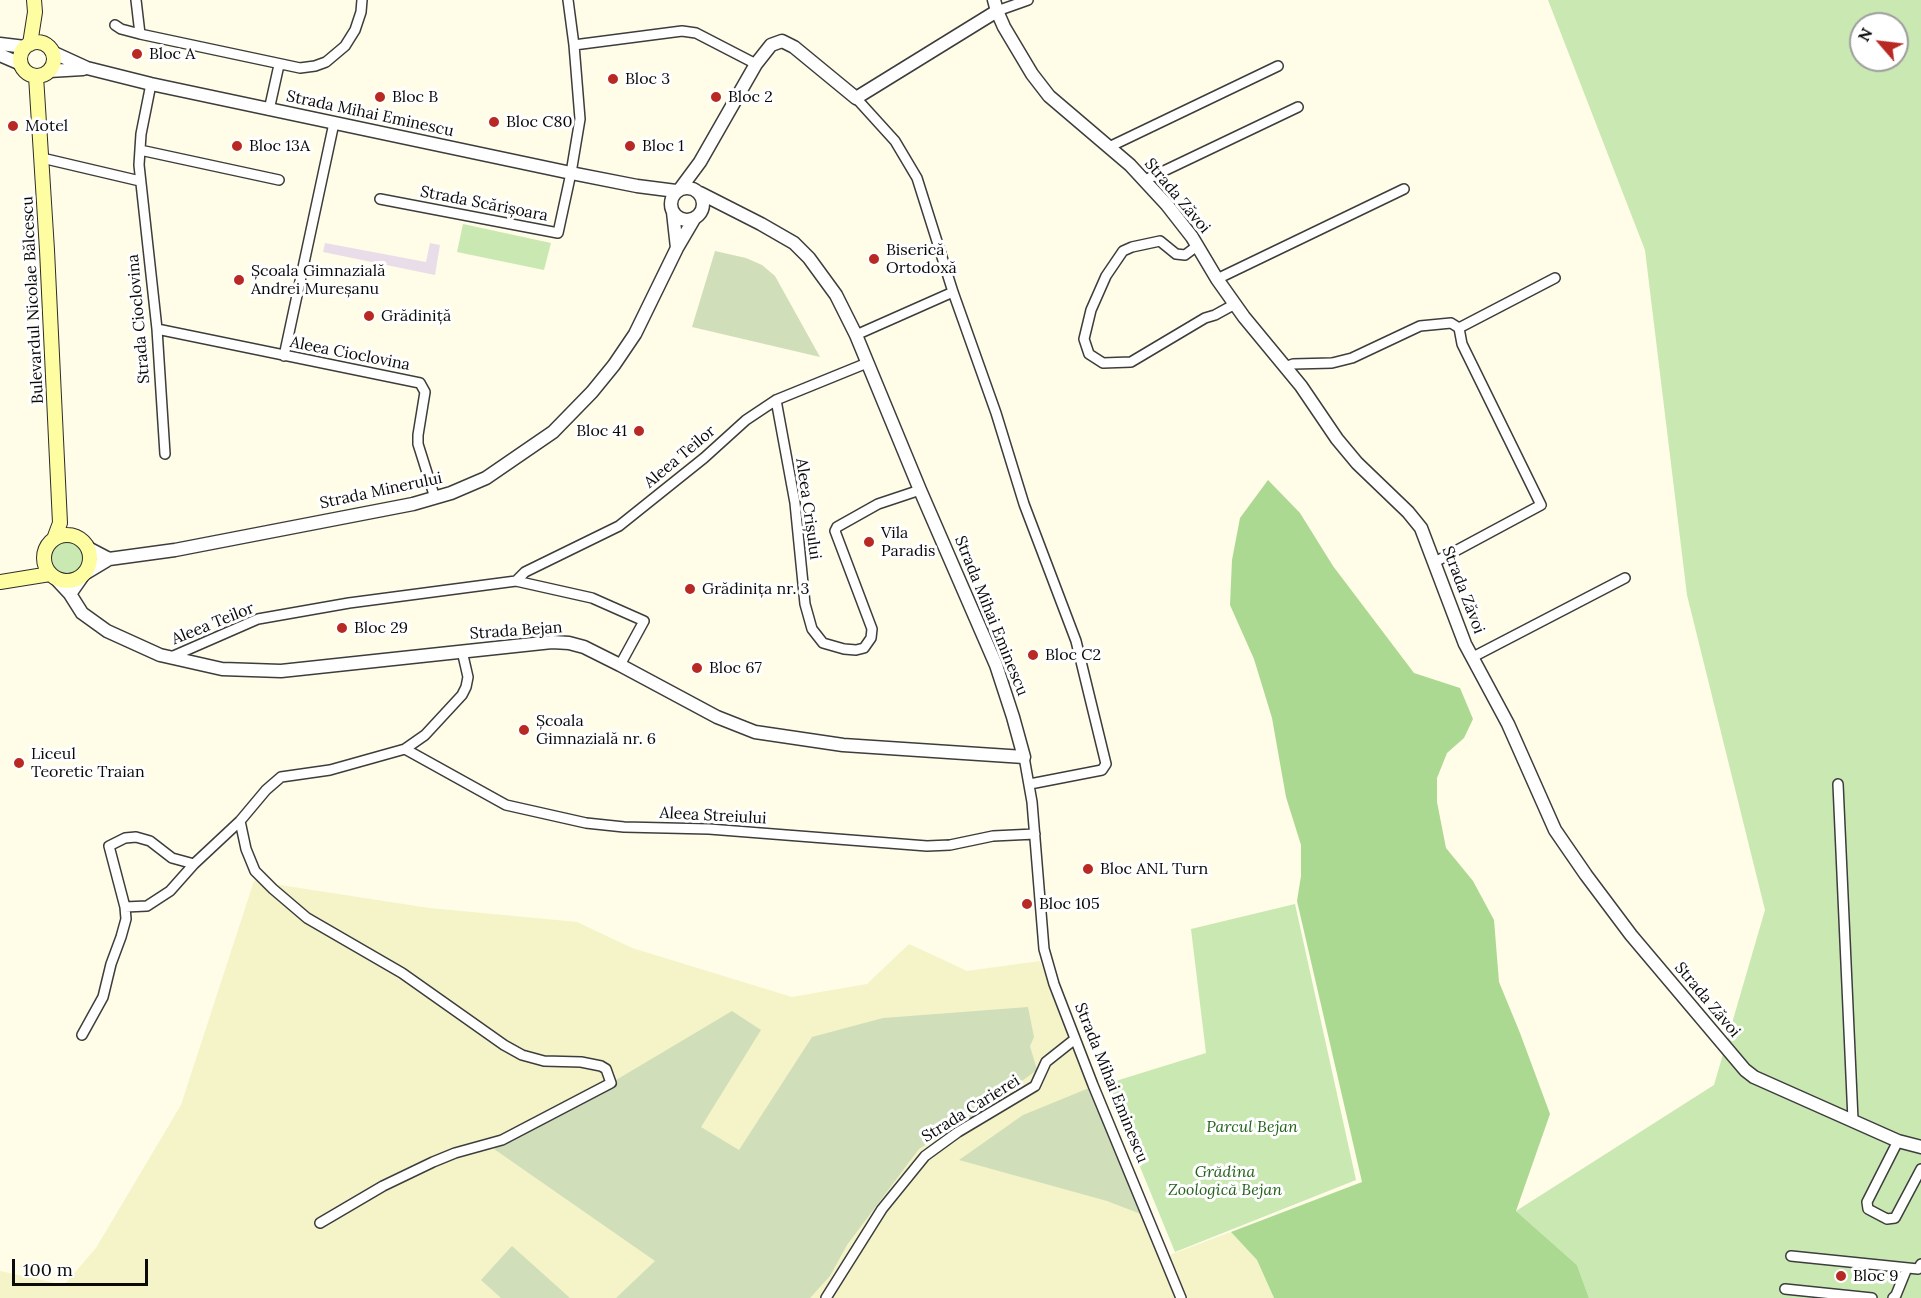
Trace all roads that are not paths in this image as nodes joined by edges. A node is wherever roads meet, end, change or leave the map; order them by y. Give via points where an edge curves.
1 (136, 0) edge
2 (362, 0) edge
3 (568, 0) edge
4 (1028, 0) edge
5 (34, 6) edge
6 (996, 6) edge
7 (114, 25) dead end
8 (140, 34) junction
9 (0, 44) edge
10 (574, 45) junction
11 (28, 46) junction
12 (48, 48) junction
13 (0, 55) edge
14 (21, 64) junction
15 (756, 64) junction
16 (279, 65) junction
17 (1278, 66) dead end
18 (87, 68) junction
19 (43, 74) junction
20 (151, 84) junction
21 (856, 98) junction
22 (1298, 107) dead end
23 (269, 110) junction
24 (334, 123) junction
25 (1109, 147) junction
26 (140, 150) junction
27 (42, 158) junction
28 (700, 162) junction
29 (571, 173) junction
30 (279, 180) dead end
31 (1145, 180) junction
32 (140, 181) junction
33 (647, 188) junction
34 (1404, 189) dead end
35 (678, 190) junction
36 (698, 192) junction
37 (380, 199) dead end
38 (730, 209) junction
39 (672, 210) junction
40 (696, 217) junction
41 (1197, 246) junction
42 (677, 248) junction
43 (1555, 278) dead end
44 (1217, 279) junction
45 (953, 292) junction
46 (1235, 304) junction
47 (1459, 328) junction
48 (157, 329) junction
49 (856, 335) junction
50 (284, 356) junction
51 (867, 363) junction
52 (1285, 367) junction
53 (776, 400) junction
54 (165, 454) dead end
55 (920, 490) junction
56 (435, 498) junction
57 (60, 523) junction
58 (75, 536) junction
59 (54, 539) junction
60 (88, 548) junction
61 (44, 554) junction
62 (109, 560) junction
63 (1435, 562) junction
64 (84, 574) junction
65 (53, 577) junction
66 (21, 578) junction
67 (1625, 578) dead end
68 (516, 581) junction
69 (0, 582) edge
70 (70, 594) junction
71 (462, 651) junction
72 (171, 657) junction
73 (1473, 657) junction
74 (620, 665) junction
75 (405, 749) junction
76 (1023, 757) junction
77 (1030, 784) junction
78 (1838, 784) dead end
79 (240, 821) junction
80 (1035, 834) junction
81 (194, 864) junction
82 (125, 907) junction
83 (82, 1035) dead end
84 (1076, 1039) junction
85 (1853, 1120) junction
86 (1898, 1141) junction
87 (1921, 1147) edge
88 (1921, 1169) edge
89 (320, 1223) dead end
90 (1791, 1256) dead end
91 (1921, 1264) edge
92 (1907, 1268) junction
93 (1785, 1289) dead end
94 (826, 1298) edge
95 (1181, 1298) edge
96 (1872, 1298) edge
97 (1893, 1298) edge

1 - 8 street
2 - 16 street via 355,30 335,56 315,66
3 - 10 street
4 - 6 street
5 - 11 main road
5 - 12 main road
6 - 21 street
6 - 25 street, Strada Zăvoi via 1012,42 1049,96
7 - 8 street
8 - 16 street
9 - 11 street
10 - 15 street via 682,31 704,36
10 - 29 street via 580,119
11 - 12 main road
11 - 14 main road via 21,55
12 - 18 street, Strada Mihai Eminescu
12 - 19 main road via 54,60
13 - 14 street
14 - 19 main road via 27,73
15 - 21 street via 771,45 782,41
15 - 28 street
16 - 23 street
17 - 25 street
18 - 19 street, Strada Mihai Eminescu
18 - 20 street, Strada Mihai Eminescu
19 - 27 main road, Bulevardul Nicolae Bălcescu
20 - 23 street, Strada Mihai Eminescu
20 - 26 street, Strada Cioclovina
21 - 45 street via 895,141 917,178
22 - 31 street
23 - 24 street, Strada Mihai Eminescu
24 - 29 street, Strada Mihai Eminescu
24 - 50 street
25 - 31 street, Strada Zăvoi
26 - 30 street
26 - 32 street, Strada Cioclovina
27 - 32 street
27 - 57 main road, Bulevardul Nicolae Bălcescu
28 - 35 street
28 - 36 street, Strada Minerului
29 - 33 street, Strada Mihai Eminescu
29 - 37 street, Strada Scărișoara via 558,233
31 - 41 street, Strada Zăvoi
32 - 48 street, Strada Cioclovina
33 - 35 street, Strada Mihai Eminescu
33 - 39 street, Strada Mihai Eminescu
34 - 44 street
35 - 36 street via 689,187
35 - 39 street via 671,199
36 - 38 street, Strada Mihai Eminescu
36 - 40 street, Strada Minerului via 703,207
38 - 40 street
38 - 49 street, Strada Mihai Eminescu via 794,243 836,295
39 - 40 street via 680,219
39 - 42 street
40 - 42 street, Strada Minerului
41 - 44 street, Strada Zăvoi
41 - 46 street via 1185,255 1176,254 1160,241 1123,251 1090,310 1084,339 1089,354 1103,363 1131,362
42 - 56 street, Strada Minerului via 635,334 569,417 538,444 486,478
43 - 47 street
44 - 46 street, Strada Zăvoi
45 - 49 street
45 - 77 street via 1024,504 1076,641 1105,757 1102,770
46 - 52 street, Strada Zăvoi
47 - 52 street via 1451,323 1420,326 1352,358
47 - 63 street via 1466,353 1541,505
48 - 50 street, Aleea Cioclovina
48 - 54 street, Strada Cioclovina
49 - 51 street, Strada Mihai Eminescu
50 - 56 street, Aleea Cioclovina via 420,384 425,392 418,444
51 - 53 street, Aleea Teilor
51 - 55 street, Strada Mihai Eminescu
52 - 63 street, Strada Zăvoi via 1357,463 1421,528
53 - 55 street, Aleea Crișului via 795,503 805,604 812,629 823,643 856,650 864,648 871,638 872,629 835,531 837,527 878,504
53 - 68 street, Aleea Teilor via 746,420 619,525 525,572
55 - 76 street, Strada Mihai Eminescu via 996,665
56 - 62 street, Strada Minerului
57 - 58 main road
57 - 59 main road
58 - 59 main road
58 - 60 main road
59 - 61 main road
60 - 62 street
60 - 64 main road via 90,564
61 - 65 main road via 45,567
61 - 66 main road
62 - 64 street
63 - 73 street, Strada Zăvoi via 1455,621
64 - 65 main road via 69,582
64 - 70 street
65 - 66 main road
65 - 70 street, Strada Bejan
66 - 69 main road
67 - 73 street
68 - 72 street, Aleea Teilor via 349,603 258,620
68 - 74 street, Aleea Teilor via 592,598 644,621
70 - 72 street, Strada Bejan via 82,613 107,631
71 - 72 street, Strada Bejan via 281,671 222,669
71 - 74 street, Strada Bejan via 569,643
71 - 75 street via 468,677 466,687 425,735
73 - 85 street, Strada Zăvoi via 1555,830 1631,934 1745,1070 1780,1090
74 - 76 street, Strada Bejan via 717,717 755,732 843,745
75 - 79 street via 330,770 281,777
75 - 80 street, Aleea Streiului via 506,805 586,823 927,846
76 - 77 street, Strada Mihai Eminescu
77 - 80 street, Strada Mihai Eminescu
78 - 85 street
79 - 81 street
79 - 89 street via 255,870 307,918 402,973 504,1046 544,1061 601,1066 611,1083 502,1140 455,1153 383,1186
80 - 84 street, Strada Mihai Eminescu via 1044,949
81 - 82 street via 157,901 147,906
81 - 82 street via 172,858 150,841 136,837 109,846
82 - 83 street via 126,919 103,997
84 - 94 street, Strada Carierei via 1046,1062 1035,1086 925,1156 882,1209
84 - 95 street, Strada Mihai Eminescu
85 - 86 street, Strada Zăvoi
86 - 87 street, Strada Zăvoi
86 - 88 street via 1867,1202 1868,1209 1887,1219 1895,1218
90 - 92 street
91 - 92 street via 1918,1269
92 - 97 street
93 - 96 street

